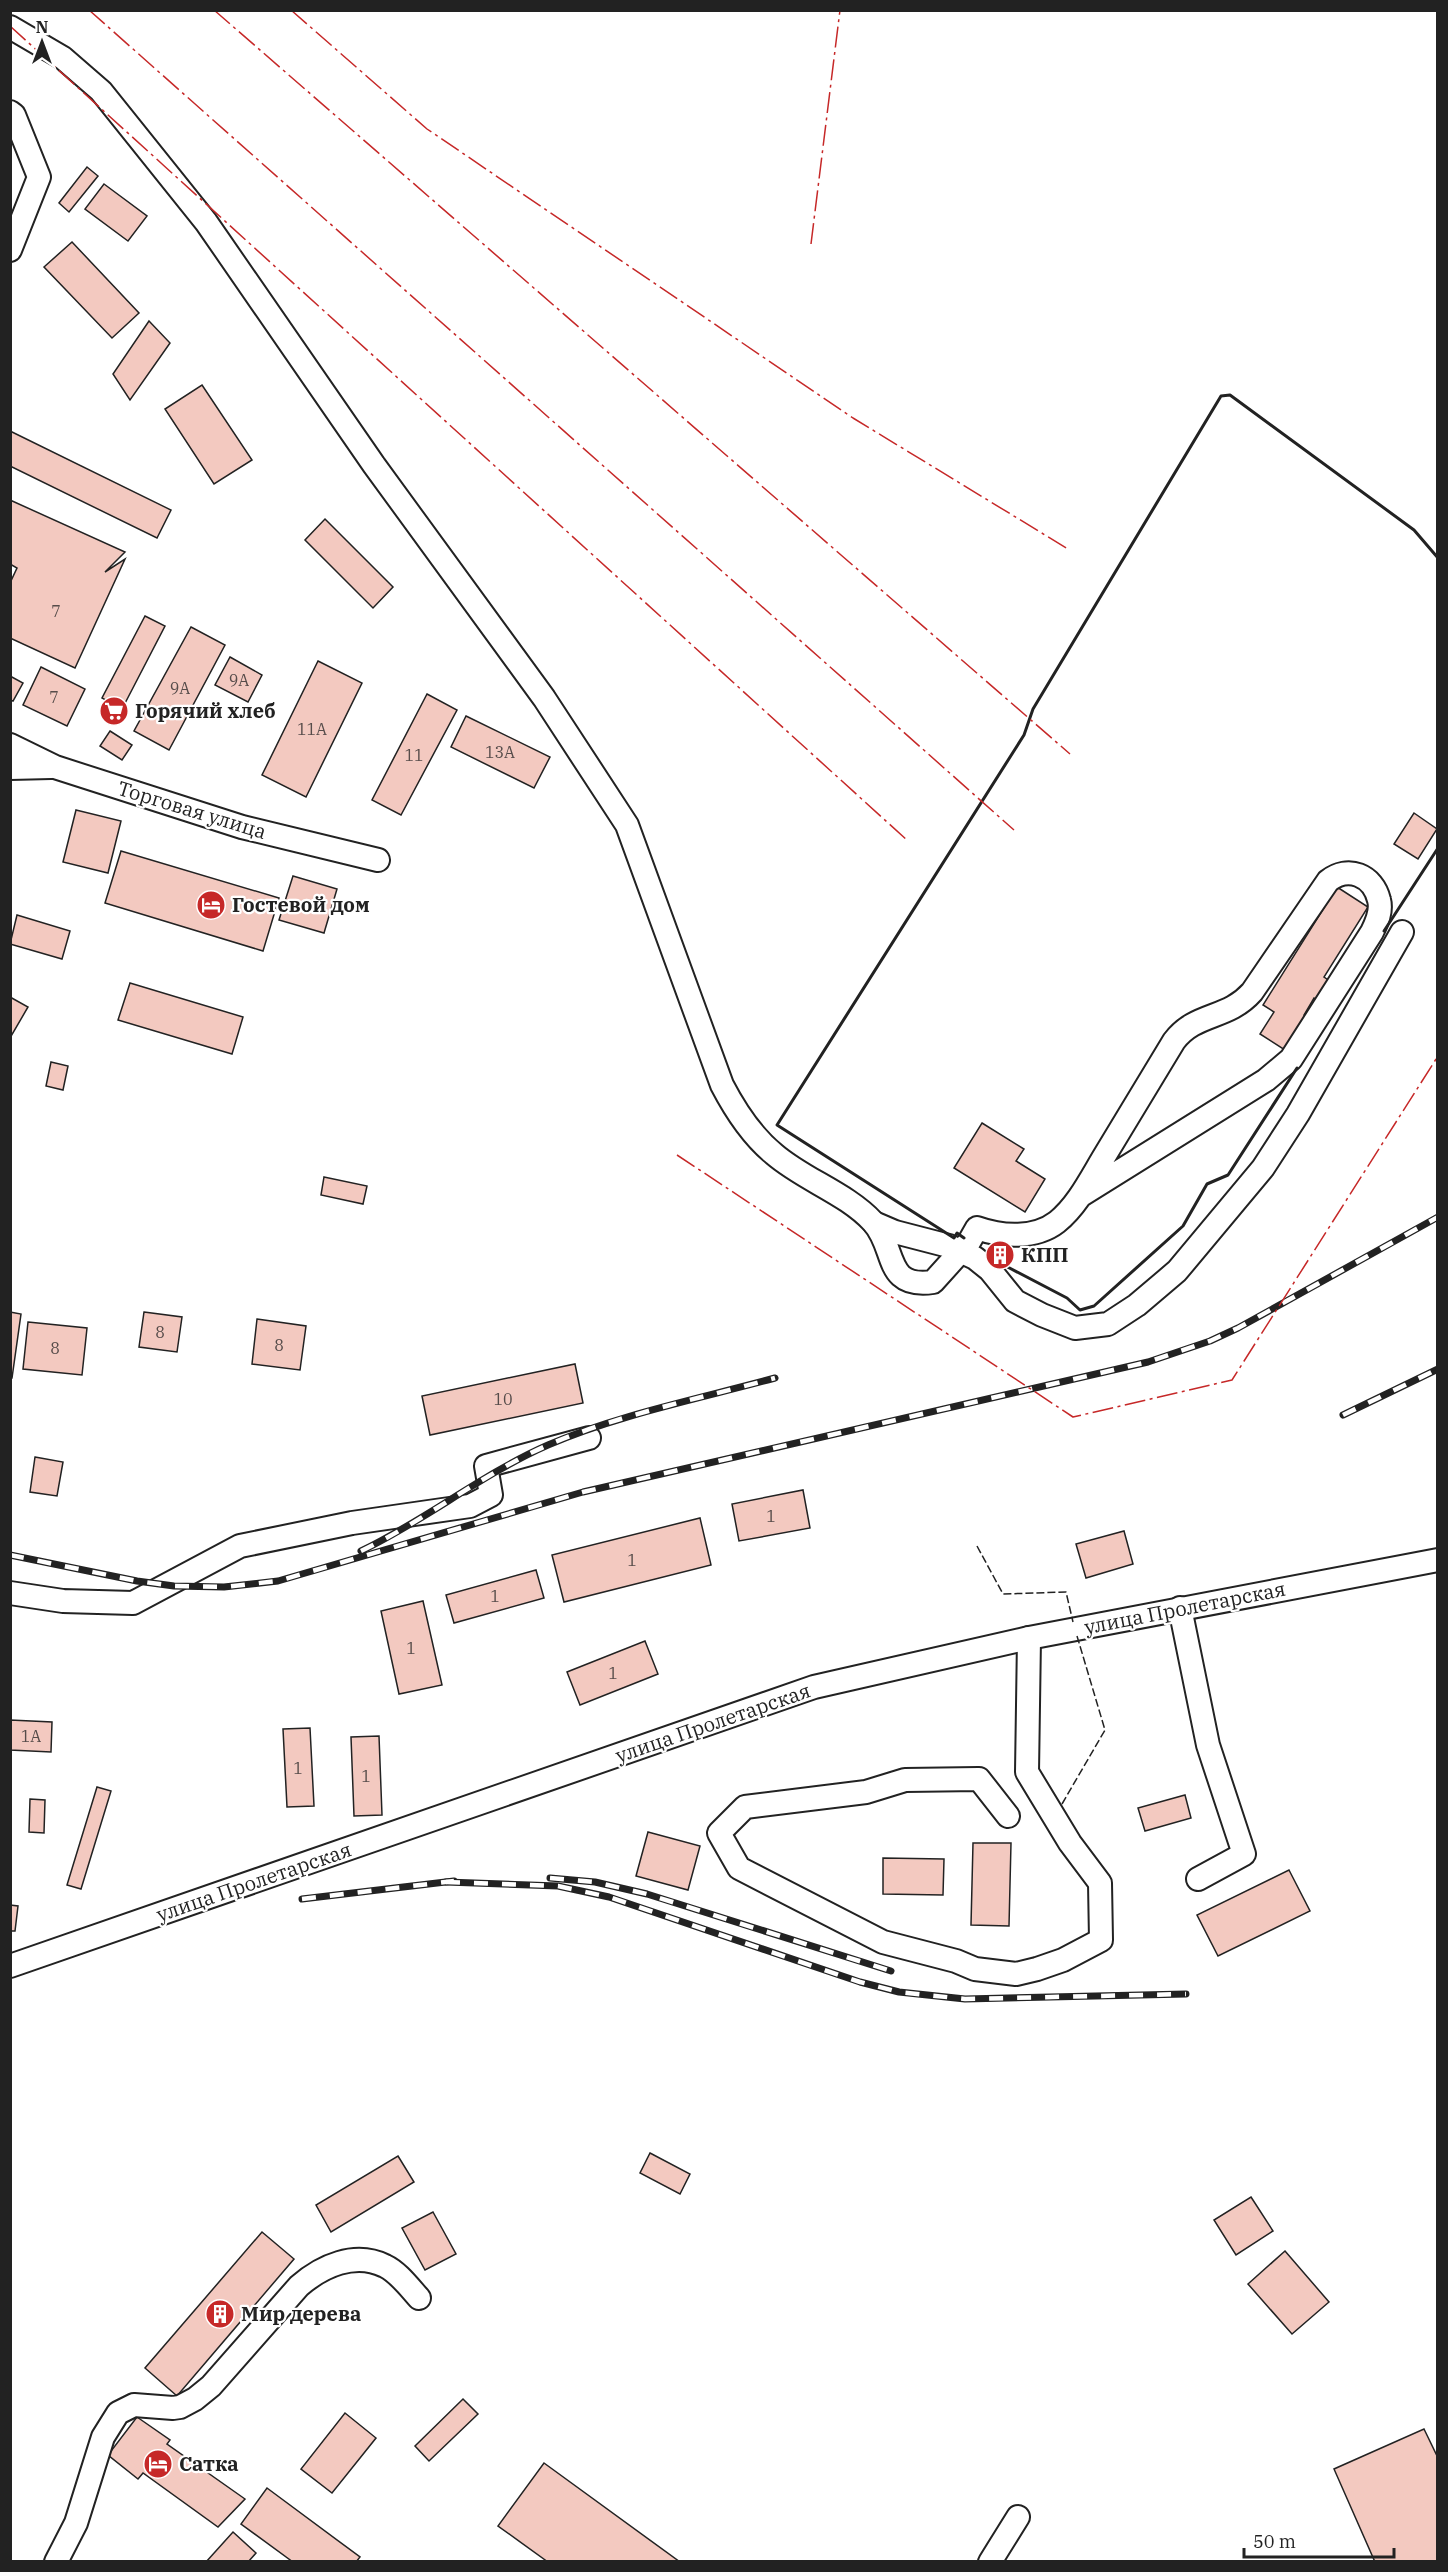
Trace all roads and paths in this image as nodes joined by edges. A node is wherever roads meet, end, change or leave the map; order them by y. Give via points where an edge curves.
1 (10, 27) edge
2 (10, 112) edge
3 (10, 250) edge
4 (10, 745) edge
5 (55, 767) junction
6 (10, 768) edge
7 (378, 860) dead end
8 (1402, 932) dead end
9 (1080, 1196) junction
10 (874, 1223) junction
11 (961, 1251) junction
12 (589, 1438) dead end
13 (1437, 1560) edge
14 (10, 1593) edge
15 (1180, 1608) junction
16 (1029, 1638) junction
17 (1008, 1816) dead end
18 (1198, 1879) dead end
19 (10, 1966) edge
20 (419, 2298) dead end
21 (1018, 2517) dead end
22 (56, 2562) edge
23 (990, 2562) edge

1 - 10 street via 77,69 144,142 206,222 374,465 573,739 627,825 722,1085 744,1121 774,1155
2 - 3 street via 39,177
4 - 5 street, Торговая улица
5 - 6 street
5 - 7 street, Торговая улица via 242,827
8 - 11 street via 1263,1168 1177,1271 1137,1305 1108,1324 1075,1328 1015,1300 990,1270
9 - 9 street via 1183,1029 1241,1005 1328,881 1338,873 1350,872 1366,879 1379,901 1379,915 1372,932 1291,1059 1266,1080
9 - 11 street via 1055,1223 1041,1231 1006,1235 977,1228
10 - 11 street
10 - 11 street via 894,1269 914,1283 933,1282
12 - 14 street via 486,1466 491,1495 470,1506 352,1523 240,1546 133,1603 63,1601
13 - 15 street, улица Пролетарская
15 - 16 street, улица Пролетарская
15 - 18 street via 1208,1745 1244,1854
16 - 17 street via 1027,1772 1070,1843 1100,1883 1101,1940 1063,1960 1016,1974 975,1969 882,1942 739,1868 719,1833 745,1808 866,1792 905,1780 979,1779
16 - 19 street, улица Пролетарская via 814,1688
20 - 22 street via 386,2266 362,2260 336,2264 299,2286 212,2386 195,2399 173,2408 134,2405 118,2413 103,2437 76,2523
21 - 23 street

